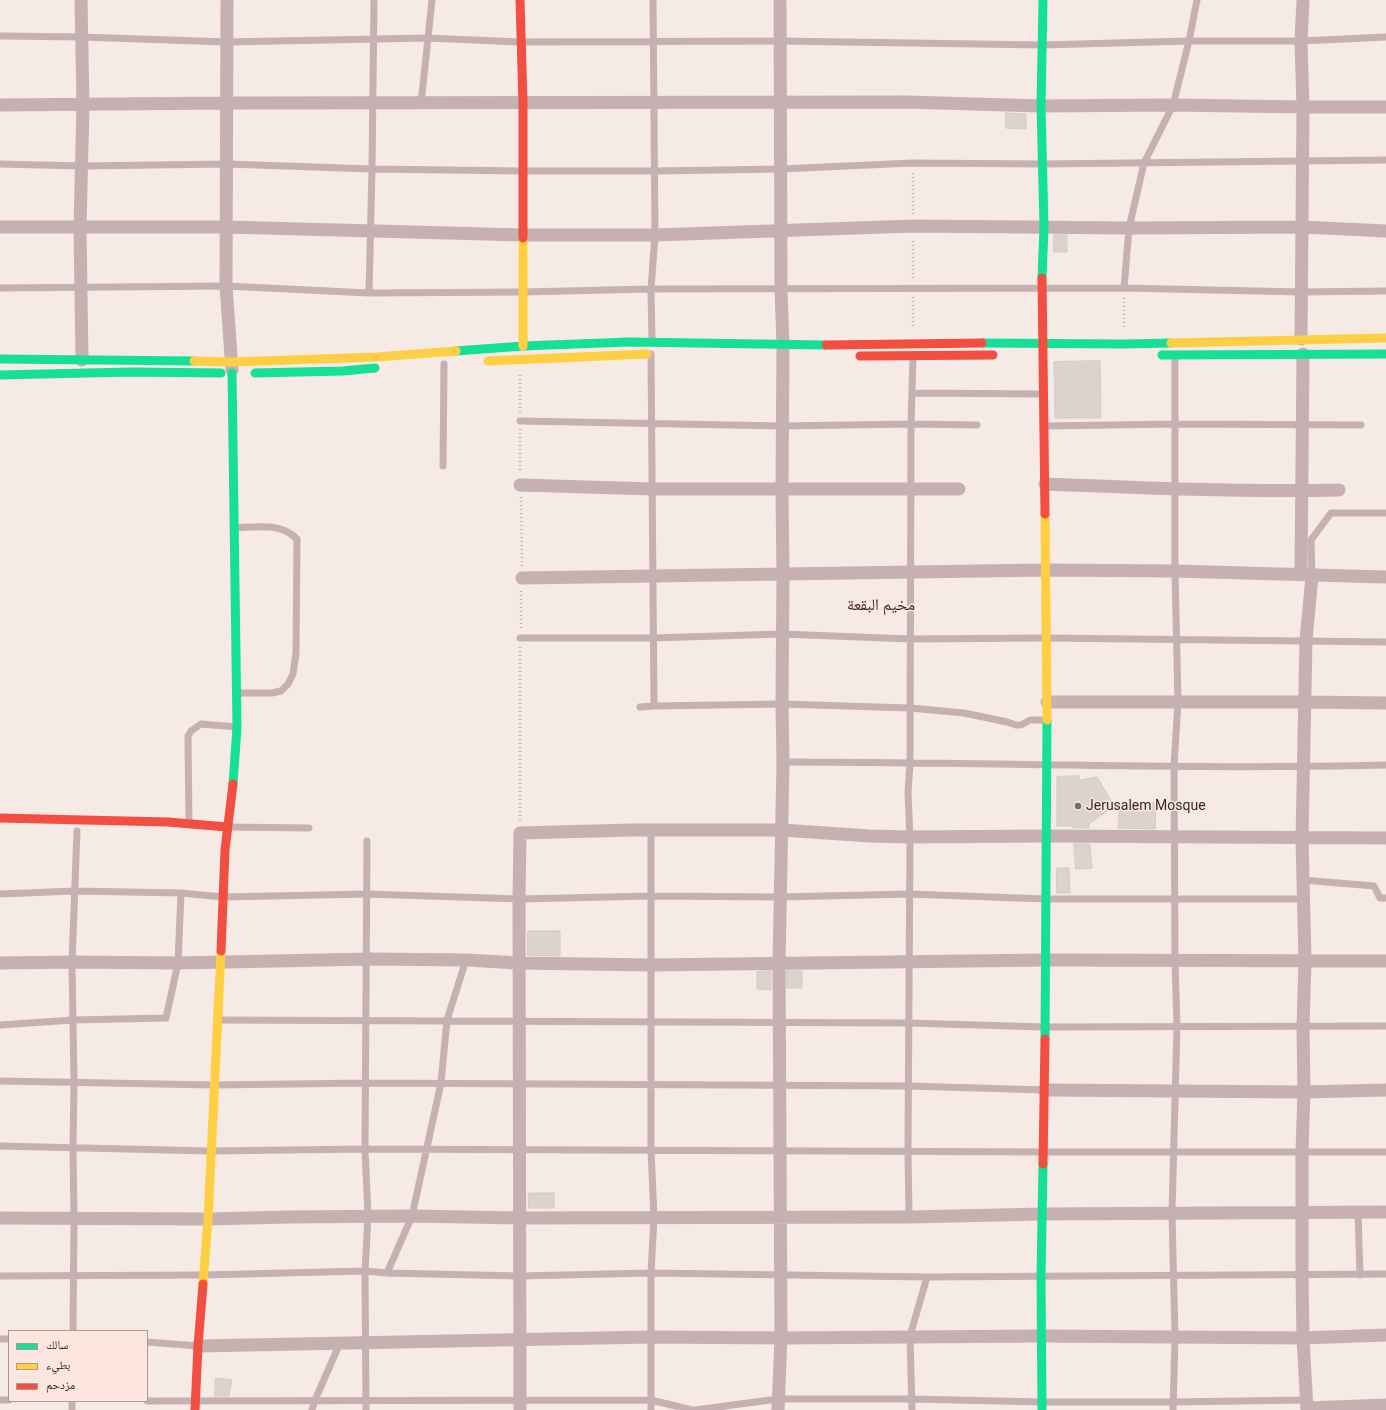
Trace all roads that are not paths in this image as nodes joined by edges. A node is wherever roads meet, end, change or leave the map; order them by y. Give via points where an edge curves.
1 (81, 0) edge
2 (227, 0) edge
3 (374, 0) edge
4 (432, 0) edge
5 (520, 0) edge
6 (654, 0) edge
7 (780, 0) edge
8 (1043, 0) edge
9 (1197, 0) edge
10 (1303, 0) edge
11 (0, 36) edge
12 (81, 37) junction
13 (1386, 37) edge
14 (427, 38) junction
15 (373, 39) junction
16 (780, 41) junction
17 (1189, 41) junction
18 (1301, 41) junction
19 (227, 42) junction
20 (520, 42) junction
21 (654, 42) junction
22 (1042, 45) junction
23 (781, 102) junction
24 (227, 103) junction
25 (523, 103) junction
26 (654, 103) junction
27 (373, 104) junction
28 (421, 104) junction
29 (0, 105) edge
30 (83, 105) junction
31 (1173, 105) junction
32 (1041, 106) junction
33 (1303, 107) junction
34 (1386, 107) edge
35 (1386, 160) edge
36 (1302, 161) junction
37 (1144, 163) junction
38 (0, 164) edge
39 (227, 164) junction
40 (1043, 164) junction
41 (82, 166) junction
42 (372, 169) junction
43 (781, 169) junction
44 (655, 171) junction
45 (522, 172) junction
46 (0, 227) edge
47 (227, 227) junction
48 (1044, 227) junction
49 (1302, 227) junction
50 (80, 228) junction
51 (1130, 228) junction
52 (371, 231) junction
53 (781, 231) junction
54 (1386, 231) edge
55 (522, 235) junction
56 (655, 235) junction
57 (226, 286) junction
58 (0, 288) edge
59 (81, 288) junction
60 (651, 288) junction
61 (1042, 288) junction
62 (1124, 288) junction
63 (781, 289) junction
64 (522, 292) junction
65 (1302, 292) junction
66 (1386, 292) edge
67 (369, 293) junction
68 (1301, 338) junction
69 (1386, 338) edge
70 (652, 342) junction
71 (1043, 343) junction
72 (523, 346) junction
73 (783, 353) junction
74 (656, 354) joint
75 (1303, 354) junction
76 (1386, 354) edge
77 (1005, 355) dead end
78 (1152, 355) dead end
79 (1175, 355) junction
80 (852, 356) dead end
81 (913, 357) junction
82 (0, 360) edge
83 (82, 360) junction
84 (482, 361) dead end
85 (444, 364) dead end
86 (382, 368) dead end
87 (238, 370) junction
88 (0, 375) edge
89 (912, 393) junction
90 (1042, 394) junction
91 (520, 421) road end
92 (652, 424) junction
93 (911, 424) junction
94 (1175, 424) junction
95 (1302, 425) junction
96 (1361, 425) dead end
97 (782, 426) junction
98 (977, 426) dead end
99 (1044, 426) junction
100 (443, 466) dead end
101 (520, 484) road end
102 (1044, 484) junction
103 (910, 488) junction
104 (652, 489) junction
105 (782, 489) junction
106 (959, 489) dead end
107 (1175, 489) junction
108 (1339, 490) dead end
109 (1301, 491) junction
110 (1386, 513) edge
111 (234, 528) junction
112 (1045, 570) junction
113 (1175, 571) junction
114 (911, 573) junction
115 (783, 575) junction
116 (653, 576) junction
117 (1306, 576) junction
118 (1386, 577) edge
119 (522, 578) road end
120 (782, 634) junction
121 (520, 638) road end
122 (653, 638) junction
123 (1047, 638) junction
124 (910, 639) junction
125 (1176, 639) junction
126 (1306, 640) junction
127 (1386, 642) edge
128 (237, 693) junction
129 (1046, 702) junction
130 (1178, 702) junction
131 (1304, 702) junction
132 (1386, 703) edge
133 (782, 704) junction
134 (654, 706) junction
135 (640, 707) dead end
136 (910, 708) junction
137 (1046, 720) junction
138 (237, 727) junction
139 (783, 762) junction
140 (910, 762) junction
141 (1386, 765) edge
142 (1046, 766) junction
143 (1174, 766) junction
144 (1304, 767) junction
145 (0, 818) edge
146 (188, 824) junction
147 (308, 828) dead end
148 (651, 830) junction
149 (782, 830) junction
150 (77, 831) dead end
151 (226, 831) junction
152 (171, 832) dead end
153 (1046, 836) junction
154 (1174, 836) junction
155 (910, 837) junction
156 (1302, 838) junction
157 (1386, 838) edge
158 (367, 841) dead end
159 (1303, 880) junction
160 (75, 891) junction
161 (181, 893) junction
162 (0, 894) edge
163 (367, 894) junction
164 (909, 894) junction
165 (650, 896) junction
166 (223, 897) junction
167 (780, 897) junction
168 (1386, 898) edge
169 (519, 899) junction
170 (1046, 899) junction
171 (1175, 899) junction
172 (1304, 899) junction
173 (366, 959) junction
174 (466, 960) junction
175 (1046, 960) junction
176 (909, 961) junction
177 (1175, 961) junction
178 (1305, 961) junction
179 (1386, 961) edge
180 (72, 962) junction
181 (221, 962) junction
182 (0, 963) edge
183 (178, 963) junction
184 (519, 963) junction
185 (779, 963) junction
186 (652, 965) junction
187 (74, 1020) junction
188 (217, 1020) junction
189 (367, 1020) junction
190 (448, 1020) junction
191 (520, 1021) junction
192 (651, 1022) junction
193 (909, 1023) junction
194 (0, 1024) edge
195 (779, 1024) junction
196 (1177, 1026) junction
197 (1386, 1026) edge
198 (1044, 1027) junction
199 (1303, 1027) junction
200 (0, 1081) edge
201 (74, 1082) junction
202 (366, 1083) junction
203 (441, 1084) junction
204 (520, 1084) junction
205 (214, 1085) junction
206 (651, 1085) junction
207 (780, 1086) junction
208 (909, 1086) junction
209 (1044, 1090) junction
210 (1176, 1090) junction
211 (1386, 1090) edge
212 (1304, 1092) junction
213 (0, 1146) edge
214 (73, 1148) junction
215 (366, 1149) junction
216 (426, 1149) junction
217 (519, 1150) junction
218 (651, 1150) junction
219 (210, 1151) junction
220 (780, 1151) junction
221 (908, 1151) junction
222 (1302, 1151) junction
223 (1044, 1152) junction
224 (1174, 1152) junction
225 (1386, 1152) edge
226 (1301, 1212) junction
227 (1358, 1212) junction
228 (1386, 1212) edge
229 (1172, 1213) junction
230 (1043, 1214) junction
231 (368, 1216) junction
232 (412, 1216) junction
233 (654, 1217) junction
234 (780, 1217) junction
235 (909, 1217) junction
236 (0, 1218) edge
237 (74, 1218) junction
238 (520, 1218) junction
239 (208, 1219) junction
240 (365, 1271) junction
241 (651, 1273) junction
242 (204, 1274) junction
243 (388, 1274) junction
244 (781, 1274) junction
245 (1302, 1274) junction
246 (1386, 1274) edge
247 (73, 1275) junction
248 (1360, 1275) junction
249 (0, 1276) edge
250 (520, 1276) junction
251 (1173, 1276) junction
252 (927, 1277) junction
253 (1041, 1277) junction
254 (73, 1330) edge
255 (1386, 1335) edge
256 (910, 1336) junction
257 (1041, 1336) junction
258 (1175, 1336) junction
259 (651, 1337) junction
260 (781, 1338) junction
261 (1303, 1338) junction
262 (520, 1340) junction
263 (148, 1342) edge
264 (340, 1343) junction
265 (365, 1344) junction
266 (198, 1346) junction
267 (912, 1399) junction
268 (315, 1400) junction
269 (366, 1400) junction
270 (651, 1400) junction
271 (148, 1401) edge
272 (1173, 1402) junction
273 (520, 1405) edge
274 (778, 1405) edge
275 (1386, 1405) edge
276 (196, 1406) edge
277 (1042, 1406) edge
278 (1307, 1406) edge
279 (312, 1410) edge
280 (366, 1410) edge
281 (651, 1410) edge
282 (692, 1410) edge
283 (695, 1410) edge
284 (912, 1410) edge
285 (1173, 1410) edge

1 - 12 street
2 - 19 street
3 - 15 lane
4 - 14 lane
5 - 20 street
6 - 21 lane
7 - 16 street
8 - 22 street
9 - 17 lane
10 - 18 street
11 - 12 lane
12 - 19 lane
12 - 30 street
13 - 18 lane
14 - 15 lane
14 - 20 lane
14 - 28 lane
15 - 19 lane
15 - 27 lane
16 - 21 lane
16 - 22 lane
16 - 23 street
17 - 18 lane
17 - 22 lane
17 - 31 lane
18 - 33 street
19 - 24 street
20 - 21 lane
20 - 25 street
21 - 26 lane
22 - 32 street
23 - 26 street
23 - 32 street
23 - 43 street
24 - 27 street
24 - 30 street
24 - 39 street
25 - 26 street
25 - 28 street
25 - 45 street
26 - 44 lane
27 - 28 street
27 - 42 lane
29 - 30 street
30 - 41 street
31 - 32 street
31 - 33 street
31 - 37 lane
32 - 40 street
33 - 34 street
33 - 36 street
35 - 36 lane
36 - 37 lane
36 - 49 street
37 - 40 lane
37 - 51 lane
38 - 41 lane
39 - 41 lane
39 - 42 lane
39 - 47 street
40 - 43 lane via 912,163
40 - 48 street
41 - 50 street
42 - 45 lane
42 - 52 lane
43 - 44 lane
43 - 53 street
44 - 45 lane
44 - 56 lane
45 - 55 street
46 - 50 street
47 - 50 street
47 - 52 street
47 - 57 street
48 - 51 street
48 - 53 street via 913,226
48 - 61 street
49 - 51 street
49 - 54 street
49 - 65 street
50 - 59 street
51 - 62 lane
52 - 55 street
52 - 67 lane
53 - 56 street
53 - 63 street
55 - 56 street
55 - 64 street
56 - 60 lane
57 - 59 lane
57 - 67 lane
57 - 87 street
58 - 59 lane
59 - 83 street
60 - 63 lane
60 - 64 lane
60 - 70 lane
61 - 62 lane
61 - 63 lane
61 - 71 street
62 - 65 lane
63 - 73 street
64 - 67 lane
64 - 72 street
65 - 66 lane
65 - 68 street
68 - 69 street
68 - 71 street via 1124,344
70 - 72 street
70 - 73 street
71 - 73 street
71 - 90 street
72 - 87 street via 377,357 325,358
73 - 97 street
74 - 84 street
74 - 92 lane
75 - 76 street
75 - 79 street
75 - 95 street
77 - 81 street
78 - 79 street
79 - 94 lane
80 - 81 street
81 - 89 lane
82 - 83 street
83 - 87 street via 176,360
85 - 100 lane
86 - 87 street via 327,371
87 - 88 street
87 - 111 street
89 - 90 lane
89 - 93 lane
90 - 99 street
91 - 92 lane
92 - 97 lane
92 - 104 lane
93 - 97 lane
93 - 98 lane
93 - 103 lane
94 - 95 lane
94 - 99 lane
94 - 107 lane
95 - 96 lane
95 - 109 street
97 - 105 street
99 - 102 street
101 - 104 street
102 - 107 street
102 - 112 street
103 - 105 street
103 - 106 street
103 - 114 lane
104 - 105 street
104 - 116 lane
105 - 115 street
107 - 109 street
107 - 113 lane
108 - 109 street
109 - 117 street
110 - 117 lane via 1331,513 1311,540
111 - 128 street
111 - 128 lane via 283,528 297,539 296,653 293,674 281,691
112 - 113 street
112 - 114 street
112 - 123 street
113 - 117 street
113 - 125 lane
114 - 115 street
114 - 124 lane
115 - 116 street
115 - 120 street
116 - 119 street
116 - 122 lane
117 - 118 street
117 - 126 street
120 - 122 lane
120 - 124 lane
120 - 133 street
121 - 122 lane
122 - 134 lane
123 - 124 lane
123 - 125 lane
123 - 129 street
124 - 136 lane
125 - 126 lane
125 - 130 lane
126 - 127 lane
126 - 131 street
128 - 138 street
129 - 130 street
129 - 137 street
130 - 131 street
130 - 143 lane
131 - 132 street
131 - 144 street
133 - 134 lane
133 - 136 lane
133 - 139 street
134 - 135 lane
136 - 137 lane via 964,713 1016,725 1030,720
136 - 140 lane
137 - 142 street
138 - 146 lane via 201,724 188,736
138 - 151 street via 234,777
139 - 140 lane
139 - 149 street
140 - 142 lane
140 - 155 lane
141 - 144 lane
142 - 143 lane
142 - 153 street
143 - 144 lane
143 - 154 lane
144 - 156 street
145 - 146 street
146 - 151 street
147 - 151 lane
148 - 149 street
148 - 165 lane
148 - 169 street via 520,833
149 - 155 street
149 - 167 street
150 - 160 lane
151 - 152 street
151 - 166 street
153 - 154 street
153 - 155 street
153 - 170 street
154 - 156 street
154 - 171 lane
155 - 164 lane
156 - 157 street
156 - 159 street
158 - 163 lane
159 - 168 lane via 1374,886 1380,898
159 - 172 street
160 - 161 lane
160 - 162 lane
160 - 180 lane
161 - 166 lane
161 - 183 lane
163 - 166 lane
163 - 169 lane
163 - 173 lane
164 - 167 lane
164 - 170 lane
164 - 176 lane
165 - 167 lane
165 - 169 lane
165 - 186 lane
166 - 181 street
167 - 185 street
169 - 184 street
170 - 171 lane
170 - 175 street
171 - 172 lane
171 - 177 lane
172 - 178 street
173 - 174 street
173 - 181 street
173 - 189 lane
174 - 184 street
174 - 190 lane
175 - 176 street
175 - 177 street
175 - 198 street
176 - 185 street
176 - 193 lane
177 - 178 street
177 - 196 lane
178 - 179 street
178 - 199 street
180 - 182 street
180 - 183 street
180 - 187 lane
181 - 183 street
181 - 188 street
183 - 187 lane via 166,1018
184 - 186 street
184 - 191 street
185 - 186 street
185 - 195 street
186 - 192 lane
187 - 194 lane
187 - 201 lane
188 - 189 lane
188 - 205 street
189 - 190 lane
189 - 202 lane
190 - 191 lane
190 - 203 lane
191 - 192 lane
191 - 204 street
192 - 195 lane
192 - 206 lane
193 - 195 lane
193 - 198 lane
193 - 208 lane
195 - 207 street
196 - 198 lane
196 - 199 lane
196 - 210 lane
197 - 199 lane
198 - 209 street
199 - 212 street
200 - 201 lane
201 - 205 lane
201 - 214 lane
202 - 203 lane
202 - 205 lane
202 - 215 lane
203 - 204 lane
203 - 216 lane
204 - 206 lane
204 - 217 street
205 - 219 street
206 - 207 lane
206 - 218 lane
207 - 208 lane
207 - 220 street
208 - 209 lane
208 - 221 lane
209 - 210 street
209 - 223 street
210 - 212 street
210 - 224 lane
211 - 212 street
212 - 222 street
213 - 214 lane
214 - 219 lane
214 - 237 lane
215 - 216 lane
215 - 219 lane
215 - 231 lane
216 - 217 lane
216 - 232 lane
217 - 218 lane
217 - 238 street
218 - 220 lane
218 - 233 lane
219 - 239 street
220 - 221 lane
220 - 234 street
221 - 223 lane
221 - 235 lane
222 - 224 lane
222 - 225 lane
222 - 226 street
223 - 224 lane
223 - 230 street
224 - 229 lane
226 - 227 street
226 - 229 street
226 - 245 street
227 - 228 street
227 - 248 lane
229 - 230 street
229 - 251 lane
230 - 235 street
230 - 253 street
231 - 232 street
231 - 239 street
231 - 240 lane
232 - 238 street
232 - 243 lane
233 - 234 street
233 - 238 street
233 - 241 lane
234 - 235 street
234 - 244 street
236 - 237 street
237 - 239 street
237 - 247 lane
238 - 250 street
239 - 242 street
240 - 242 lane
240 - 243 lane
240 - 265 lane
241 - 244 lane
241 - 250 lane
241 - 259 lane
242 - 247 lane
242 - 266 street
243 - 250 lane
244 - 252 lane
244 - 260 street
245 - 248 lane
245 - 251 lane
245 - 261 street
246 - 248 lane
247 - 249 lane
247 - 254 lane
250 - 262 street
251 - 253 lane
251 - 258 lane
252 - 253 lane
252 - 256 lane
253 - 257 street
255 - 261 street
256 - 257 street
256 - 260 street
256 - 267 lane
257 - 258 street
257 - 277 street
258 - 261 street
258 - 272 lane
259 - 260 street
259 - 262 street
259 - 270 lane
260 - 274 street
261 - 278 street
262 - 265 street
262 - 273 street
263 - 266 lane
264 - 265 street
264 - 266 street
264 - 268 lane
265 - 269 lane
266 - 276 street
267 - 274 lane
267 - 277 lane
267 - 284 lane
268 - 269 lane
268 - 276 lane
268 - 279 lane
269 - 273 lane
269 - 280 lane
270 - 273 lane
270 - 281 lane
270 - 282 lane
271 - 276 lane
272 - 277 lane
272 - 278 lane
272 - 285 lane
274 - 283 lane
275 - 278 street

